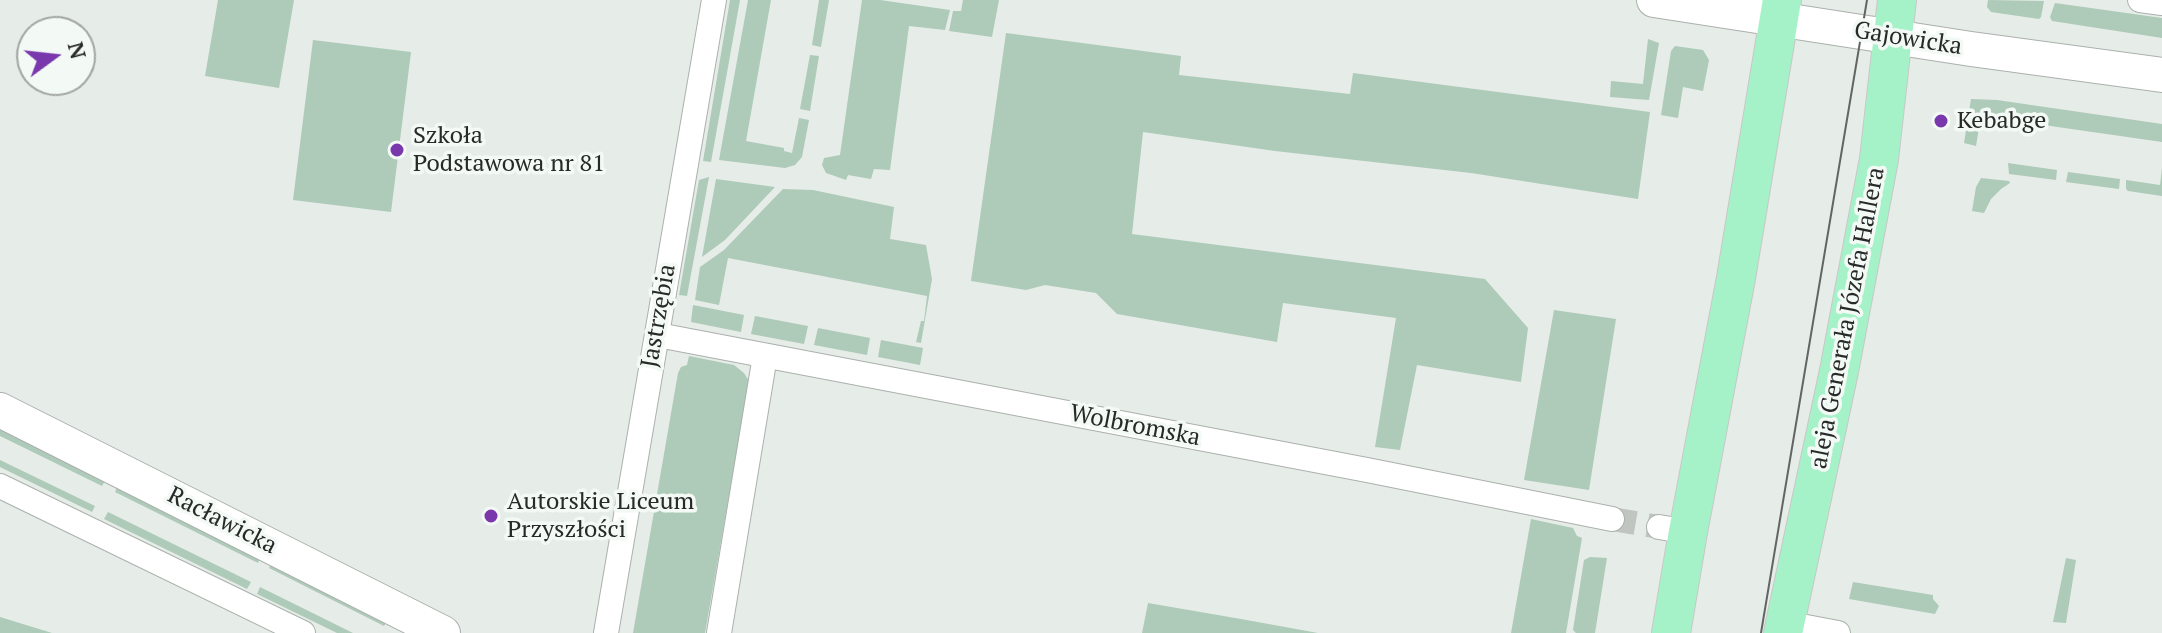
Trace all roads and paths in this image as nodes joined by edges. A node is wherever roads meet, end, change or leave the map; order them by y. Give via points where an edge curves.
1 (714, 0) edge
2 (1654, 0) edge
3 (2140, 0) edge
4 (2162, 3) edge
5 (1780, 10) edge
6 (1895, 18) edge
7 (2162, 75) edge
8 (658, 335) junction
9 (765, 356) junction
10 (0, 410) edge
11 (0, 486) edge
12 (1612, 519) tunnel mouth
13 (1784, 628) edge
14 (303, 633) edge
15 (443, 633) edge
16 (606, 633) edge
17 (719, 633) edge
18 (1671, 633) edge
19 (1838, 633) edge

1 - 8 street, Jastrzębia
2 - 5 street, Gajowicka
3 - 4 street
5 - 6 street, Gajowicka
5 - 18 main road via 1736,278 1674,529
6 - 7 street, Gajowicka via 1971,49
6 - 13 main road, aleja Generała Józefa Hallera via 1879,159
8 - 9 street, Wolbromska
8 - 16 street, Jastrzębia
9 - 12 street, Wolbromska
9 - 17 street
10 - 15 street, Racławicka
11 - 14 street
13 - 19 street

